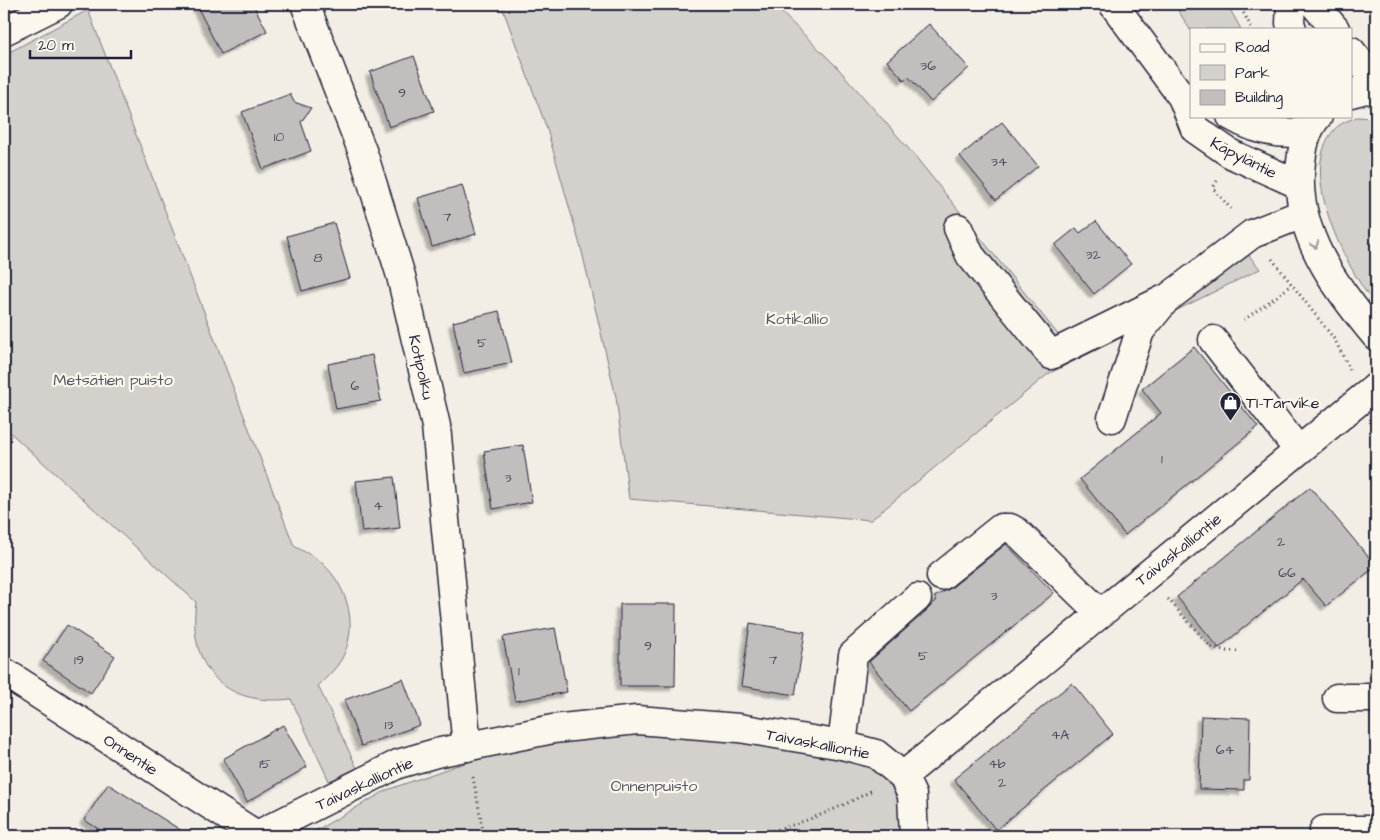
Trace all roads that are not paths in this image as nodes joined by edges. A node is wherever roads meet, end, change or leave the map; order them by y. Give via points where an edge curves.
1 (58, 4) edge
2 (306, 4) edge
3 (1113, 4) edge
4 (1291, 4) edge
5 (1314, 4) edge
6 (1292, 28) edge
7 (1334, 28) edge
8 (4, 31) edge
9 (1352, 51) edge
10 (1376, 82) edge
11 (1376, 91) edge
12 (1352, 93) edge
13 (1187, 99) edge
14 (1192, 118) edge
15 (1234, 118) edge
16 (1313, 124) edge
17 (1298, 184) junction
18 (1302, 214) junction
19 (958, 228) dead end
20 (1169, 296) junction
21 (1376, 336) edge
22 (1213, 340) dead end
23 (1371, 391) edge
24 (1112, 418) dead end
25 (1298, 450) junction
26 (941, 576) dead end
27 (917, 598) dead end
28 (1099, 612) junction
29 (4, 672) edge
30 (1337, 698) dead end
31 (1376, 698) edge
32 (842, 745) junction
33 (467, 746) junction
34 (903, 776) junction
35 (1324, 830) dead end
36 (1376, 830) edge
37 (256, 836) edge
38 (914, 836) edge

1 - 8 street
2 - 33 street, Kotipolku via 363,153 401,276 436,426
3 - 13 street, Käpyläntie
4 - 6 street
5 - 7 street
9 - 10 street
11 - 12 street via 1366,89
14 - 17 street, Käpyläntie via 1195,129 1231,154
15 - 16 street, Käpyläntie via 1247,126 1288,134
16 - 17 street via 1303,141
17 - 18 street
18 - 20 street via 1252,234
18 -> 21 street via 1321,260
19 - 20 street via 970,255 1051,355
20 - 24 street via 1140,331
22 - 25 street
23 - 25 street, Taivaskalliontie
25 - 28 street, Taivaskalliontie
26 - 28 street via 1001,528 1010,528
27 - 32 street via 853,655
28 - 34 street, Taivaskalliontie
29 - 37 street, Onnentie
30 - 31 street
32 - 33 street, Taivaskalliontie via 739,728 637,720 553,729
32 - 34 street, Taivaskalliontie via 876,754
33 - 37 street, Taivaskalliontie via 398,764
34 - 38 street via 912,795
35 - 36 street

